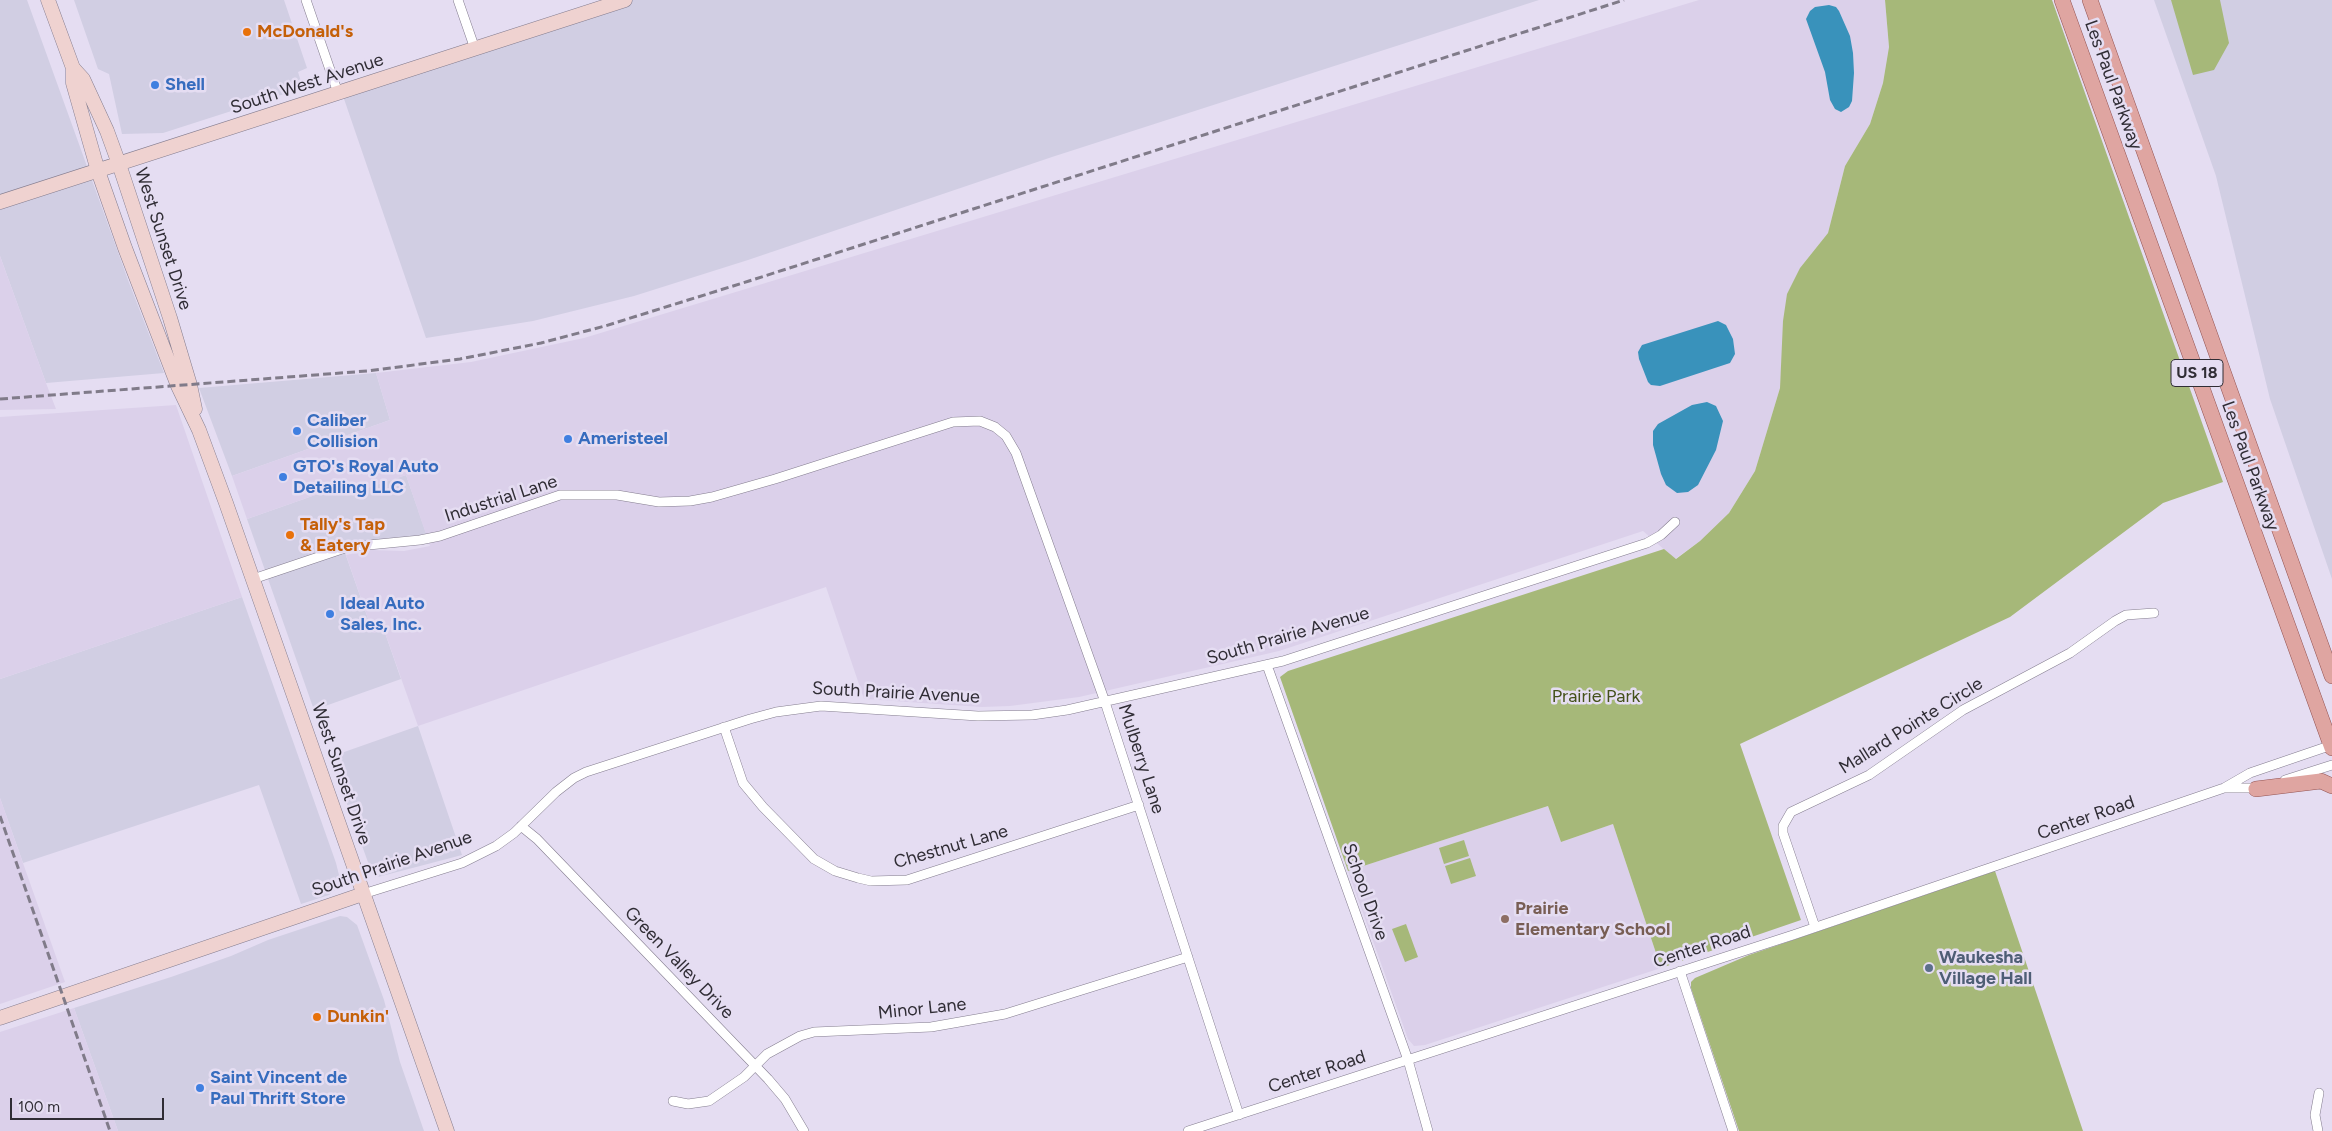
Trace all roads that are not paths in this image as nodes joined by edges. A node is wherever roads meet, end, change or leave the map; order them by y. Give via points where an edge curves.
1 (48, 0) edge
2 (306, 0) edge
3 (458, 0) edge
4 (2062, 0) edge
5 (2090, 0) edge
6 (618, 1) edge
7 (475, 49) junction
8 (72, 68) junction
9 (338, 93) junction
10 (119, 164) junction
11 (98, 171) junction
12 (0, 202) edge
13 (991, 425) joint
14 (199, 430) junction
15 (1675, 522) dead end
16 (2265, 561) junction
17 (253, 579) junction
18 (2154, 612) dead end
19 (1267, 665) junction
20 (2332, 676) edge
21 (1106, 702) junction
22 (724, 727) junction
23 (2332, 727) edge
24 (2332, 746) edge
25 (2332, 764) edge
26 (2332, 786) edge
27 (2224, 788) junction
28 (2256, 790) junction
29 (1139, 805) junction
30 (521, 826) junction
31 (363, 894) junction
32 (1815, 927) junction
33 (1188, 957) junction
34 (1680, 971) junction
35 (0, 1018) edge
36 (1408, 1060) junction
37 (755, 1066) junction
38 (2319, 1093) dead end
39 (673, 1101) dead end
40 (1239, 1115) junction
41 (447, 1131) edge
42 (804, 1131) edge
43 (1188, 1131) edge
44 (1428, 1131) edge
45 (1733, 1131) edge
46 (2318, 1131) edge

1 - 8 main road, West Sunset Drive
2 - 9 street
3 - 7 street
4 - 16 main road, Les Paul Parkway / US 18
5 - 20 main road, Les Paul Parkway / US 18
6 - 7 main road, South West Avenue
7 - 9 main road, South West Avenue
8 - 10 main road, West Sunset Drive via 83,80
8 - 11 main road, West Sunset Drive via 73,83
9 - 10 main road, South West Avenue
10 - 11 main road, South West Avenue
10 - 14 main road, West Sunset Drive via 175,335
11 - 12 main road, South West Avenue
11 - 14 main road, West Sunset Drive via 178,386
13 - 17 street, Industrial Lane via 973,420 953,422 816,466 690,501 659,502 610,494 560,495 440,536 348,547
13 - 21 street, Mulberry Lane via 1006,436 1016,453
14 - 17 main road, West Sunset Drive
15 - 19 street, South Prairie Avenue via 1647,543
16 - 23 main road via 2293,616
16 - 24 main road, Les Paul Parkway / US 18
17 - 31 main road, West Sunset Drive
18 - 32 street, Mallard Pointe Circle via 2126,614 2115,620 2070,653 1963,710 1869,776 1791,812 1783,833
19 - 21 street, South Prairie Avenue
19 - 36 street, School Drive
21 - 22 street, South Prairie Avenue via 1048,713 1009,716 806,707
21 - 29 street, Mulberry Lane
22 - 29 street, Chestnut Lane via 743,783 762,807 814,859 834,871 858,878 906,880
22 - 30 street, South Prairie Avenue via 586,772 556,792
24 - 27 street, Center Road via 2250,773
25 - 28 street, Center Road
26 - 28 main road via 2321,781
27 - 28 street, Center Road
27 - 32 street, Center Road
29 - 33 street, Mulberry Lane
30 - 31 street, South Prairie Avenue via 496,846 462,863
30 - 37 street, Green Valley Drive
31 - 35 main road, South Prairie Avenue
31 - 41 main road, West Sunset Drive
32 - 34 street, Center Road
33 - 37 street, Minor Lane via 1005,1014 931,1026 814,1032 793,1039 767,1054
33 - 40 street, Mulberry Lane
34 - 36 street, Center Road
34 - 45 street
36 - 40 street, Center Road
36 - 44 street, School Drive
37 - 39 street, Minor Lane via 709,1101 688,1104
37 - 42 street, Green Valley Drive via 785,1099
38 - 46 street via 2314,1115
40 - 43 street, Center Road

